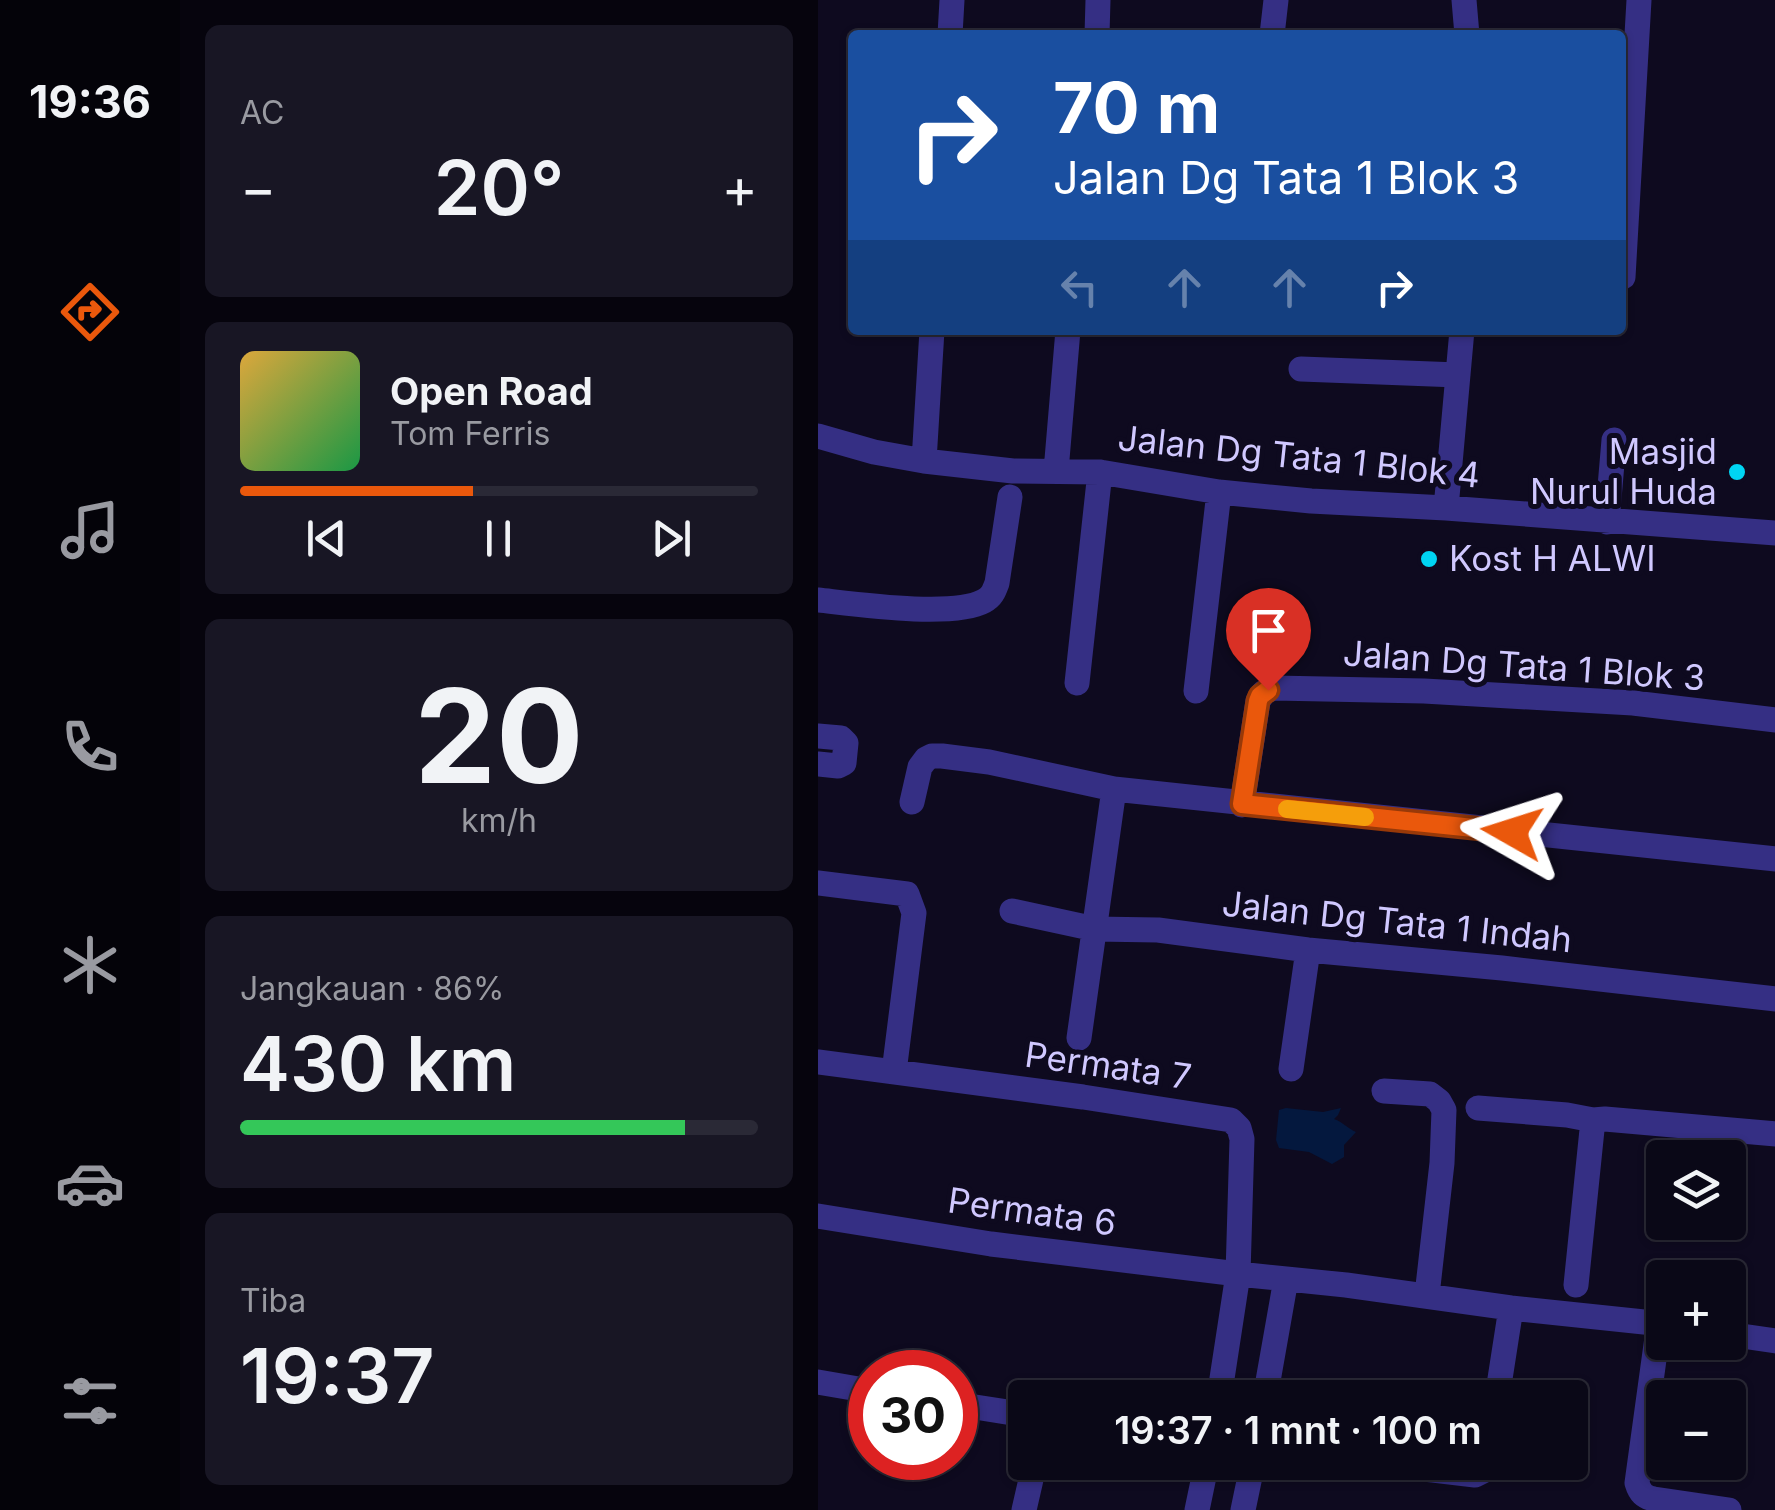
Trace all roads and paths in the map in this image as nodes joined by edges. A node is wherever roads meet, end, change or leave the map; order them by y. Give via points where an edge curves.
1 (952, 0) edge
2 (1098, 0) edge
3 (1276, 0) edge
4 (1464, 0) edge
5 (1638, 0) edge
6 (950, 30) edge
7 (1097, 30) edge
8 (1273, 30) edge
9 (1467, 30) edge
10 (1626, 236) edge
11 (932, 335) edge
12 (1068, 335) edge
13 (1462, 335) edge
14 (1301, 369) dead end
15 (1458, 376) junction
16 (818, 436) edge
17 (1614, 440) dead end
18 (924, 461) junction
19 (1056, 471) junction
20 (1100, 472) junction
21 (1219, 492) junction
22 (1010, 497) dead end
23 (1446, 508) junction
24 (1607, 522) junction
25 (1776, 533) edge
26 (818, 600) edge
27 (1078, 683) dead end
28 (1196, 690) dead end
29 (1776, 720) edge
30 (818, 736) edge
31 (818, 764) edge
32 (1114, 790) junction
33 (912, 802) dead end
34 (1242, 804) junction
35 (1776, 860) edge
36 (818, 883) edge
37 (1012, 911) dead end
38 (1094, 929) junction
39 (1308, 950) junction
40 (1776, 998) edge
41 (1079, 1038) dead end
42 (818, 1062) edge
43 (1291, 1069) dead end
44 (894, 1072) junction
45 (1384, 1091) dead end
46 (1478, 1108) dead end
47 (1593, 1120) junction
48 (1776, 1134) edge
49 (818, 1216) edge
50 (1238, 1274) junction
51 (1286, 1279) junction
52 (1576, 1285) dead end
53 (1427, 1295) junction
54 (1510, 1308) junction
55 (1646, 1322) edge
56 (1746, 1337) edge
57 (1776, 1341) edge
58 (1656, 1360) edge
59 (1222, 1380) edge
60 (1268, 1380) edge
61 (1500, 1380) edge
62 (818, 1382) edge
63 (848, 1387) edge
64 (978, 1408) edge
65 (1008, 1413) edge
66 (1031, 1480) edge
67 (1204, 1480) edge
68 (1249, 1480) edge
69 (1024, 1510) edge
70 (1197, 1510) edge
71 (1243, 1510) edge
72 (1729, 1510) edge

1 - 6 street
2 - 7 street
3 - 8 street
4 - 9 street
5 - 10 street
11 - 18 street
12 - 19 street
13 - 15 street
14 - 15 street
15 - 23 street
16 - 18 street, Jalan Dg Tata 1 Blok 4
17 - 24 street
18 - 19 street, Jalan Dg Tata 1 Blok 4
19 - 20 street, Jalan Dg Tata 1 Blok 4
20 - 21 street, Jalan Dg Tata 1 Blok 4
20 - 27 street
21 - 23 street, Jalan Dg Tata 1 Blok 4
21 - 28 street
22 - 26 street via 998,583 980,603 914,609
23 - 24 street, Jalan Dg Tata 1 Blok 4
24 - 25 street, Jalan Dg Tata 1 Blok 4
29 - 34 street, Jalan Dg Tata 1 Blok 3 via 1633,702 1274,688 1258,701
30 - 31 street via 846,743 844,763
32 - 33 street via 932,756 920,767
32 - 34 street
32 - 38 street
34 - 35 street
36 - 44 street via 908,894 914,913
37 - 38 street, Jalan Dg Tata 1 Indah
38 - 39 street, Jalan Dg Tata 1 Indah via 1158,930
38 - 41 street
39 - 40 street, Jalan Dg Tata 1 Indah
39 - 43 street
42 - 44 street, Permata 7
44 - 50 street, Permata 7 via 1231,1120 1242,1139
45 - 53 street via 1430,1094 1444,1110
46 - 47 street
47 - 48 street
47 - 52 street
49 - 50 street, Permata 6
50 - 51 street, Permata 6
50 - 59 street
51 - 53 street, Permata 6
51 - 60 street
53 - 54 street, Permata 6
54 - 55 street, Permata 6
54 - 61 street
56 - 57 street
58 - 72 street via 1638,1490 1654,1499
62 - 63 street
64 - 65 street
66 - 69 street
67 - 70 street
68 - 71 street

